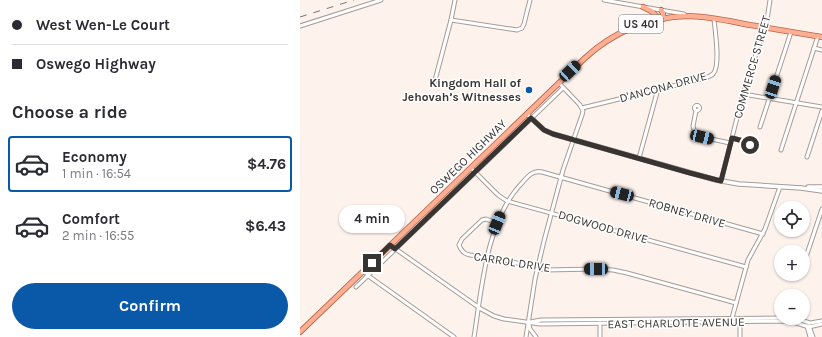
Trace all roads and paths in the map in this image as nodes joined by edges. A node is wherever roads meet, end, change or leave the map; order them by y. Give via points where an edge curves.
1 (381, 0) edge
2 (455, 0) edge
3 (530, 0) edge
4 (604, 0) edge
5 (770, 0) edge
6 (643, 7) junction
7 (661, 10) junction
8 (651, 11) junction
9 (688, 16) junction
10 (661, 19) junction
11 (714, 19) junction
12 (451, 20) junction
13 (648, 22) junction
14 (300, 26) edge
15 (765, 27) junction
16 (791, 32) junction
17 (820, 37) edge
18 (814, 48) junction
19 (822, 50) edge
20 (559, 83) junction
21 (434, 84) dead end
22 (563, 88) junction
23 (658, 89) junction
24 (743, 94) junction
25 (770, 98) junction
26 (796, 103) junction
27 (822, 107) edge
28 (582, 108) junction
29 (696, 111) dead end
30 (822, 111) edge
31 (527, 114) junction
32 (531, 118) junction
33 (760, 126) dead end
34 (732, 138) junction
35 (574, 140) junction
36 (747, 142) dead end
37 (730, 144) junction
38 (781, 150) dead end
39 (807, 157) dead end
40 (639, 158) junction
41 (471, 168) junction
42 (475, 172) junction
43 (561, 177) junction
44 (721, 181) junction
45 (780, 187) junction
46 (822, 187) edge
47 (801, 188) junction
48 (822, 190) edge
49 (507, 201) junction
50 (822, 209) edge
51 (551, 213) junction
52 (497, 223) junction
53 (763, 234) junction
54 (390, 245) junction
55 (810, 245) edge
56 (395, 249) junction
57 (487, 258) junction
58 (746, 267) junction
59 (537, 268) junction
60 (363, 272) junction
61 (368, 276) junction
62 (356, 287) dead end
63 (736, 303) junction
64 (478, 307) junction
65 (732, 318) junction
66 (774, 318) edge
67 (740, 320) junction
68 (822, 321) edge
69 (528, 322) junction
70 (600, 323) junction
71 (810, 323) edge
72 (822, 324) edge
73 (808, 327) junction
74 (300, 332) edge
75 (454, 337) edge
76 (474, 337) edge
77 (526, 337) edge
78 (536, 337) edge
79 (600, 337) edge
80 (740, 337) edge
81 (810, 337) edge
82 (813, 337) edge

1 - 14 street
2 - 12 street
3 - 12 street via 524,24 517,30
4 - 6 street
5 - 15 street, COMMERCE STREET
6 - 7 street
6 - 8 main road
7 - 9 street
7 - 10 main road
8 - 10 main road
8 - 13 main road via 652,16
9 - 10 main road, OSWEGO HIGHWAY / US 401
9 - 11 main road, US 401
10 - 13 main road, OSWEGO HIGHWAY / US 401
11 - 15 main road, US 401
11 - 23 street, D'ANCONA DRIVE via 717,63 713,73 704,78
12 - 21 street
13 - 20 main road, OSWEGO HIGHWAY / US 401 via 599,45
15 - 16 main road, US 401
15 - 24 street, COMMERCE STREET
16 - 17 main road, US 401
16 - 25 street
17 - 18 street
18 - 19 street
18 - 26 street
20 - 22 street
20 - 31 main road, OSWEGO HIGHWAY / US 401
22 - 28 street
22 - 32 street, OSWEGO HIGHWAY
23 - 28 street, D'ANCONA DRIVE
23 - 40 street
24 - 25 street
24 - 34 street, COMMERCE STREET
25 - 26 street
25 - 33 street
26 - 27 street
26 - 38 street
28 - 35 street
29 - 37 street via 693,126 697,134
30 - 39 street
31 - 32 street
31 - 41 main road, OSWEGO HIGHWAY / US 401
32 - 35 street via 548,132
32 - 42 street, OSWEGO HIGHWAY
34 - 36 street
34 - 37 street, COMMERCE STREET
35 - 40 street
35 - 43 street
37 - 44 street, COMMERCE STREET
40 - 44 street
41 - 42 street, DOGWOOD DRIVE
41 - 54 main road, OSWEGO HIGHWAY / US 401
42 - 49 street, DOGWOOD DRIVE
42 - 56 street, OSWEGO HIGHWAY
43 - 49 street, ROBNEY DRIVE via 533,172
43 - 51 street
43 - 53 street, ROBNEY DRIVE
44 - 45 street
45 - 47 street
45 - 53 street
46 - 47 street
47 - 48 street
49 - 51 street, DOGWOOD DRIVE
49 - 52 street
50 - 55 street
51 - 58 street, DOGWOOD DRIVE
51 - 59 street
52 - 57 street
52 - 57 street, CARROL DRIVE via 482,220 460,242 460,248 466,254
53 - 58 street via 750,254
54 - 56 street, EAST CHARLOTTE AVENUE
54 - 60 main road, OSWEGO HIGHWAY / US 401
56 - 61 street, OSWEGO HIGHWAY
56 - 64 street, EAST CHARLOTTE AVENUE
57 - 59 street, CARROL DRIVE
57 - 64 street
58 - 63 street
59 - 63 street, CARROL DRIVE via 620,272
59 - 69 street
60 - 61 street
60 - 74 main road, OSWEGO HIGHWAY / US 401
61 - 62 street, OSWEGO HIGHWAY
61 - 75 street
63 - 65 street
64 - 69 street, EAST CHARLOTTE AVENUE via 501,319
64 - 76 street
65 - 67 street, EAST CHARLOTTE AVENUE
65 - 69 street, EAST CHARLOTTE AVENUE
66 - 67 street, EAST CHARLOTTE AVENUE
67 - 70 street, EAST CHARLOTTE AVENUE
67 - 73 street, EAST CHARLOTTE AVENUE via 791,321
67 - 80 street
68 - 71 street
69 - 70 street, EAST CHARLOTTE AVENUE
69 - 77 street
69 - 78 street
70 - 79 street
72 - 73 street
73 - 81 street
73 - 82 street

